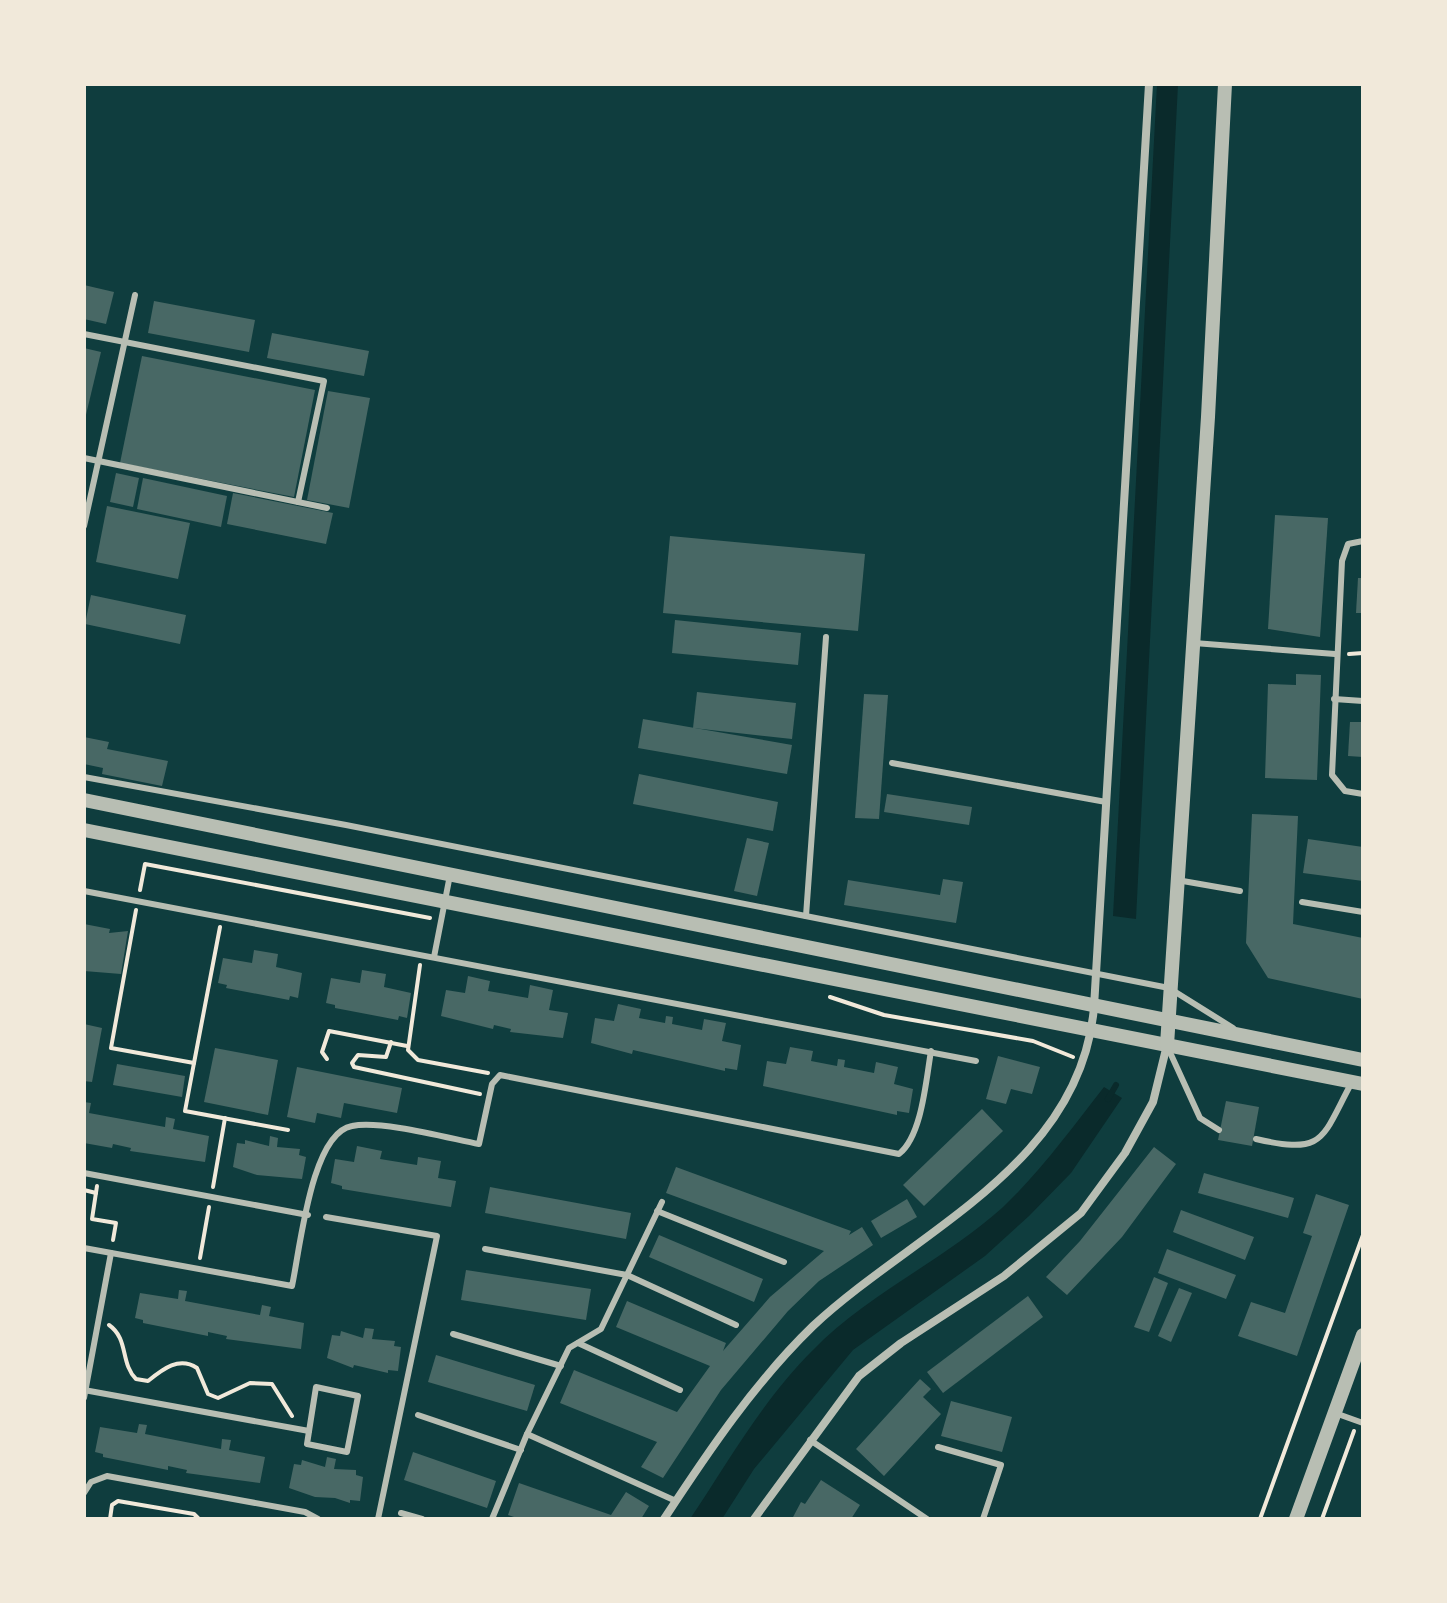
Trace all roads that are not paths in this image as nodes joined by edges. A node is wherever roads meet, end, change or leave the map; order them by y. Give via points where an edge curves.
1 (1149, 84) edge
2 (1225, 84) edge
3 (135, 295) dead end
4 (84, 334) edge
5 (124, 344) junction
6 (84, 458) edge
7 (98, 461) junction
8 (298, 502) junction
9 (327, 508) dead end
10 (86, 510) edge
11 (84, 526) edge
12 (1363, 541) edge
13 (826, 637) dead end
14 (1194, 643) junction
15 (1335, 654) junction
16 (1334, 699) junction
17 (1363, 701) edge
18 (892, 763) dead end
19 (84, 777) edge
20 (1363, 794) edge
21 (84, 800) edge
22 (1106, 802) junction
23 (84, 830) edge
24 (450, 875) junction
25 (1176, 880) junction
26 (84, 891) edge
27 (1240, 891) dead end
28 (445, 902) junction
29 (1302, 902) dead end
30 (1363, 912) edge
31 (806, 916) junction
32 (434, 957) junction
33 (1096, 973) junction
34 (1169, 988) junction
35 (1094, 1007) junction
36 (1169, 1022) junction
37 (1092, 1030) junction
38 (1246, 1037) junction
39 (1167, 1045) junction
40 (931, 1051) junction
41 (1363, 1060) edge
42 (976, 1061) dead end
43 (1358, 1083) edge
44 (1219, 1130) dead end
45 (1256, 1139) dead end
46 (84, 1173) edge
47 (662, 1202) dead end
48 (657, 1211) junction
49 (308, 1215) junction
50 (326, 1217) dead end
51 (84, 1248) edge
52 (485, 1249) dead end
53 (111, 1253) junction
54 (784, 1262) dead end
55 (627, 1275) junction
56 (736, 1325) dead end
57 (453, 1334) dead end
58 (1363, 1335) edge
59 (578, 1343) junction
60 (561, 1366) junction
61 (84, 1390) edge
62 (680, 1390) dead end
63 (84, 1398) edge
64 (1335, 1413) junction
65 (418, 1415) dead end
66 (1360, 1422) edge
67 (309, 1431) junction
68 (527, 1434) junction
69 (810, 1440) junction
70 (938, 1447) dead end
71 (521, 1450) junction
72 (84, 1493) edge
73 (676, 1501) junction
74 (401, 1513) dead end
75 (318, 1519) edge
76 (378, 1519) edge
77 (422, 1519) edge
78 (492, 1519) edge
79 (664, 1519) edge
80 (754, 1519) edge
81 (927, 1519) edge
82 (983, 1519) edge
83 (1296, 1519) edge

1 - 22 street
2 - 14 street
3 - 5 lane
4 - 5 lane
5 - 7 lane
5 - 8 lane via 324,381
6 - 7 lane
7 - 8 lane
7 - 10 lane
8 - 9 lane
10 - 11 lane
12 - 15 lane via 1348,544 1345,552
13 - 31 lane
14 - 15 lane
14 - 25 street
15 - 16 lane
16 - 17 lane
16 - 20 lane via 1332,775 1345,791
18 - 22 lane
19 - 31 lane
21 - 24 street
22 - 33 street
23 - 28 street
24 - 28 lane
24 - 35 street
25 - 27 lane
25 - 34 street
26 - 32 lane
28 - 32 lane
28 - 37 street
29 - 30 lane
31 - 33 lane
32 - 40 lane
33 - 34 lane
33 - 35 street
34 - 36 street
34 - 38 lane
35 - 36 street
35 - 37 street
36 - 38 street
36 - 39 street
37 - 39 street
37 - 73 street via 1063,1104 1024,1154 932,1236 815,1325 768,1375
38 - 41 street
39 - 43 street
39 - 44 lane via 1200,1118
39 - 69 street via 1153,1102 1125,1153 1081,1213 1004,1276 859,1376
40 - 42 lane
40 - 49 lane via 921,1115 899,1154 500,1075 495,1077 479,1144 367,1125 346,1127 323,1150
43 - 45 lane via 1311,1145
46 - 49 lane
47 - 48 lane
48 - 54 lane
48 - 55 lane
49 - 53 lane via 292,1286
50 - 76 lane via 437,1236
51 - 53 lane
52 - 55 lane
53 - 63 lane
55 - 56 lane
55 - 59 lane via 601,1329
57 - 60 lane
58 - 64 street
59 - 60 lane via 569,1348
59 - 62 lane
60 - 68 lane
61 - 67 lane
64 - 66 lane
64 - 83 street
65 - 71 lane
67 - 67 lane via 316,1387 358,1396 347,1452 307,1444
68 - 71 lane
68 - 73 lane
69 - 80 street
69 - 81 lane
70 - 82 lane via 1001,1465
71 - 78 lane
72 - 75 lane via 91,1482 107,1476 305,1512
73 - 79 street
74 - 77 lane

